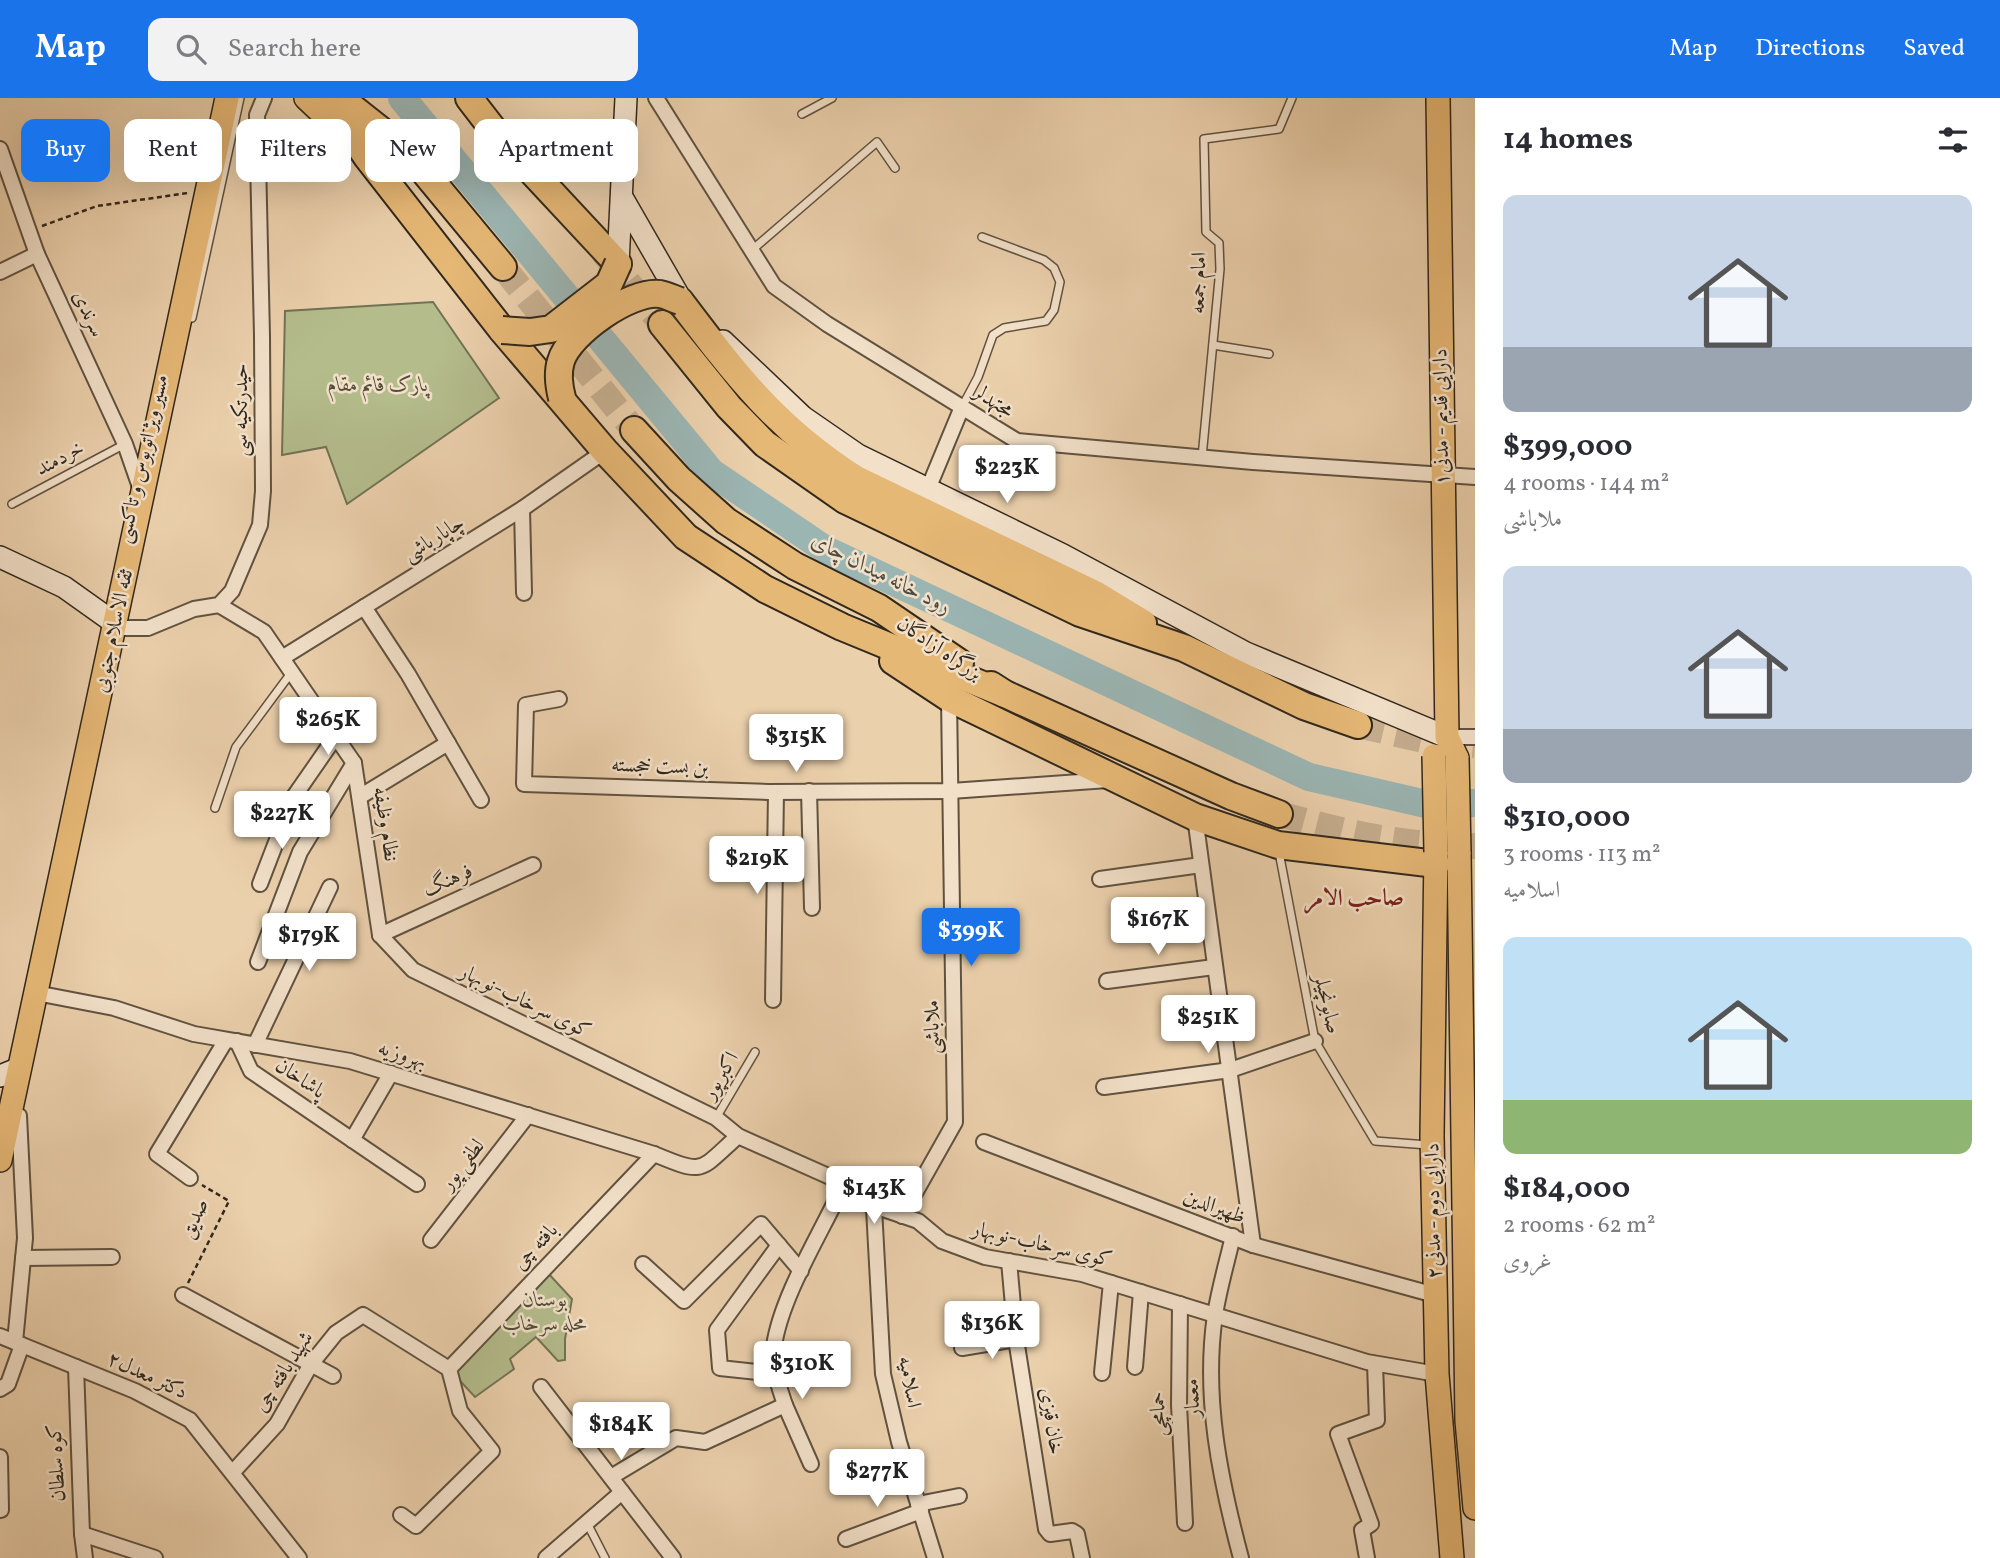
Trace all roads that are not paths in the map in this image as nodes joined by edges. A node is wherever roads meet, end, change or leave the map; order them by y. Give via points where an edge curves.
1 (264, 98) edge
2 (306, 98) edge
3 (327, 98) edge
4 (340, 98) edge
5 (469, 98) edge
6 (626, 98) edge
7 (656, 98) edge
8 (832, 98) edge
9 (1292, 98) edge
10 (1438, 98) edge
11 (231, 99) edge
12 (802, 114) dead end
13 (0, 149) edge
14 (365, 153) edge
15 (365, 154) edge
16 (895, 168) dead end
17 (387, 182) edge
18 (623, 200) junction
19 (982, 237) dead end
20 (751, 251) junction
21 (37, 254) junction
22 (618, 264) junction
23 (503, 267) tunnel mouth
24 (0, 272) edge
25 (680, 301) junction
26 (662, 324) tunnel mouth
27 (190, 326) dead end
28 (502, 330) junction
29 (1213, 345) junction
30 (1269, 354) dead end
31 (562, 398) junction
32 (962, 407) junction
33 (634, 429) tunnel mouth
34 (125, 444) junction
35 (606, 451) junction
36 (1202, 458) junction
37 (1443, 476) junction
38 (1475, 477) edge
39 (928, 489) junction
40 (143, 495) junction
41 (12, 504) dead end
42 (522, 509) junction
43 (140, 551) dead end
44 (0, 557) edge
45 (524, 593) dead end
46 (219, 605) junction
47 (364, 607) junction
48 (119, 626) junction
49 (842, 627) junction
50 (1184, 648) junction
51 (282, 657) junction
52 (292, 672) junction
53 (1005, 694) junction
54 (949, 698) junction
55 (558, 699) dead end
56 (1358, 725) tunnel mouth
57 (336, 736) junction
58 (1447, 737) junction
59 (1475, 737) edge
60 (448, 743) junction
61 (354, 763) junction
62 (1117, 779) junction
63 (809, 791) junction
64 (951, 791) junction
65 (776, 792) junction
66 (361, 796) junction
67 (481, 800) dead end
68 (215, 808) dead end
69 (1279, 814) tunnel mouth
70 (1195, 817) junction
71 (1278, 845) junction
72 (533, 865) dead end
73 (1201, 865) junction
74 (1454, 868) edge
75 (1100, 879) dead end
76 (260, 884) dead end
77 (330, 887) dead end
78 (812, 908) dead end
79 (380, 935) junction
80 (1436, 943) junction
81 (1461, 944) junction
82 (258, 962) dead end
83 (1214, 967) junction
84 (1107, 981) dead end
85 (41, 994) junction
86 (773, 1000) dead end
87 (231, 1041) junction
88 (1315, 1041) junction
89 (255, 1045) junction
90 (755, 1052) dead end
91 (1468, 1054) edge
92 (1230, 1070) junction
93 (10, 1072) edge
94 (391, 1073) junction
95 (1104, 1087) dead end
96 (15, 1114) junction
97 (528, 1115) junction
98 (716, 1118) junction
99 (738, 1136) junction
100 (352, 1140) junction
101 (984, 1142) dead end
102 (1469, 1145) edge
103 (1433, 1146) junction
104 (654, 1154) junction
105 (0, 1160) edge
106 (190, 1178) road end
107 (417, 1184) dead end
108 (839, 1194) junction
109 (874, 1208) junction
110 (902, 1216) junction
111 (1233, 1237) junction
112 (431, 1240) dead end
113 (779, 1245) junction
114 (1253, 1245) junction
115 (112, 1257) dead end
116 (23, 1258) junction
117 (1009, 1261) junction
118 (643, 1264) dead end
119 (801, 1271) junction
120 (1111, 1283) junction
121 (1141, 1292) junction
122 (183, 1295) road end
123 (1435, 1295) junction
124 (1470, 1302) edge
125 (1180, 1304) junction
126 (1215, 1315) junction
127 (0, 1336) edge
128 (1016, 1339) junction
129 (19, 1343) junction
130 (962, 1348) dead end
131 (311, 1364) junction
132 (1375, 1364) junction
133 (76, 1367) junction
134 (1135, 1367) dead end
135 (449, 1369) junction
136 (1102, 1373) dead end
137 (775, 1374) junction
138 (1437, 1374) junction
139 (333, 1376) dead end
140 (1471, 1382) edge
141 (541, 1387) dead end
142 (0, 1389) edge
143 (785, 1405) junction
144 (0, 1457) edge
145 (811, 1464) dead end
146 (233, 1472) junction
147 (611, 1477) junction
148 (622, 1492) junction
149 (958, 1496) dead end
150 (919, 1508) junction
151 (1475, 1508) edge
152 (1, 1510) edge
153 (401, 1515) dead end
154 (587, 1523) junction
155 (1185, 1523) dead end
156 (82, 1534) junction
157 (846, 1539) dead end
158 (85, 1558) edge
159 (155, 1558) edge
160 (299, 1558) edge
161 (546, 1558) edge
162 (606, 1558) edge
163 (673, 1558) edge
164 (935, 1558) edge
165 (1082, 1558) edge
166 (1241, 1558) edge
167 (1367, 1558) edge
168 (1452, 1558) edge

1 - 46 street, حیدرتکیه سی via 257,115 260,525 232,591
2 - 15 main road
3 - 14 highway
4 - 23 highway via 407,151
5 - 22 highway
6 - 18 main road
7 - 20 street, مجتهدلر
8 - 12 lane
9 - 29 lane, امام جمعه via 1279,129 1204,139 1206,232 1219,243
10 - 37 main road, دارایی قدیم - مدنی۱
11 - 27 lane
11 - 40 main road, ثقه الاسلام جنوبی
13 - 21 street, سرندی
16 - 20 lane via 877,142
17 - 28 highway
18 - 22 main road
18 - 25 main road
19 - 32 lane via 1044,260 1060,282 1054,310 1046,321 1004,328 993,335
20 - 32 street, مجتهدلر via 774,286
21 - 24 street
21 - 34 street, سرندی
22 - 28 highway, bridge via 609,284 551,328
25 - 31 highway, bridge via 658,294 625,302 595,322 566,347 560,362
25 - 39 main road via 803,416 858,456
25 - 50 highway via 738,377 819,456 856,479 1097,595
26 - 50 highway via 765,444 845,500 1080,613
28 - 31 highway
29 - 30 lane
29 - 36 lane, امام جمعه
31 - 35 highway
32 - 36 street, مجتهدلر via 1017,441
32 - 39 street
33 - 53 highway, بزرگراه آزادگان via 679,479 726,521 795,566 879,608
34 - 40 street, سرندی
34 - 41 lane, خردمند
35 - 42 street, چاپارباشی
35 - 49 highway via 686,537 765,589
36 - 37 street, مجتهدلر
37 - 38 street, مجتهدلر
37 - 58 main road, دارایی قدیم - مدنی۱
39 - 58 main road via 1247,653
40 - 48 main road, ثقه الاسلام جنوبی
42 - 45 street
42 - 47 street, چاپارباشی
43 - 48 lane, مسیر ویژ اتوبوس و تاکسی
44 - 48 main road via 64,587
46 - 48 street via 194,609 148,628
46 - 51 street, نظام وظیفه via 264,632
47 - 51 street, چاپارباشی
47 - 60 street
48 - 85 main road, ثقه الاسلام جنوبی
49 - 53 highway
49 - 54 highway
50 - 56 highway via 1304,706
51 - 52 street, نظام وظیفه
52 - 57 street, نظام وظیفه
52 - 68 lane via 236,747
53 - 69 highway, بزرگراه آزادگان
54 - 62 highway
54 - 64 street, ملاباشی
55 - 65 street, بن بست خجسته via 526,705 524,784
57 - 61 street, نظام وظیفه
57 - 76 street via 293,798
58 - 59 street
58 - 74 main road, bridge via 1458,758
58 - 74 main road, bridge via 1434,756
60 - 66 street
60 - 67 street
61 - 66 street, نظام وظیفه
61 - 82 street via 300,852
62 - 64 street, بن بست خجسته
62 - 70 highway
63 - 64 street, بن بست خجسته
63 - 65 street, بن بست خجسته
63 - 78 street
64 - 110 street, ملاباشی via 955,1122
65 - 86 street
66 - 79 street, نظام وظیفه
70 - 71 highway
70 - 73 street
71 - 74 highway
71 - 88 lane, صابونچیلر
72 - 79 street, فرهنگ
73 - 75 street
73 - 83 street
74 - 80 main road, دارایی دوم - مدنی۲
74 - 81 main road, دارایی دوم - مدنی۲
77 - 89 street
79 - 98 street, کوی سرخاب-نوبهار via 413,970
80 - 81 main road
80 - 103 main road, دارایی دوم - مدنی۲
81 - 91 main road, دارایی دوم - مدنی۲
83 - 84 street
83 - 92 street
85 - 87 street, بهروزیه via 114,1008
85 - 93 main road, ثقه الاسلام جنوبی
85 - 96 lane
87 - 89 street, بهروزیه
87 - 100 street, پاشاخان via 251,1071
87 - 106 street, صدیق via 157,1154
88 - 92 street
88 - 103 lane, صابونچیلر via 1375,1141
89 - 94 street, بهروزیه
90 - 98 lane, اکبرپور
91 - 102 main road, دارایی دوم - مدنی۲
92 - 95 street
92 - 114 street
93 - 96 main road, ثقه الاسلام جنوبی
94 - 97 street, بهروزیه
94 - 100 street
96 - 105 main road, ثقه الاسلام جنوبی
96 - 116 street
97 - 104 street, بهروزیه
97 - 112 street, لطفی پور
98 - 99 street, کوی سرخاب-نوبهار
99 - 104 street, بهروزیه via 703,1168 693,1170
99 - 108 street, کوی سرخاب-نوبهار via 838,1180
100 - 107 street, پاشاخان
101 - 111 street, ظهیرالدین
102 - 124 main road, دارایی دوم - مدنی۲
103 - 123 main road, دارایی دوم - مدنی۲
104 - 135 street, بافته چی
108 - 109 street, کوی سرخاب-نوبهار
108 - 119 street
109 - 110 street, کوی سرخاب-نوبهار
109 - 150 street, اسلامیه via 883,1374
110 - 117 street, کوی سرخاب-نوبهار via 918,1221 942,1241
111 - 114 street, ظهیرالدین
111 - 126 street, معمار
113 - 118 street via 761,1224 684,1301
113 - 119 street
113 - 137 street via 717,1330 720,1368
114 - 123 street, ظهیرالدین
115 - 116 street
116 - 129 street
117 - 120 street, کوی سرخاب-نوبهار
117 - 128 street, خان قیزی
119 - 137 street via 774,1346
120 - 121 street, کوی سرخاب-نوبهار
120 - 136 street
121 - 125 street, کوی سرخاب-نوبهار
121 - 134 street
122 - 131 street
123 - 138 main road, دارایی دوم - مدنی۲
124 - 140 main road, دارایی دوم - مدنی۲
125 - 126 street, کوی سرخاب-نوبهار
125 - 155 street, حمامچی
126 - 132 street, کوی سرخاب-نوبهار
126 - 166 street, معمار via 1211,1399 1224,1494
127 - 129 street, دکتر معدل۲
128 - 130 street
128 - 165 street, خان قیزی via 1046,1529 1050,1534 1077,1534
129 - 133 street, دکتر معدل۲
129 - 142 street via 8,1384
131 - 135 street, شهید بافته چی via 336,1333 363,1315
131 - 139 street
131 - 146 street, شهید بافته چی via 277,1424
132 - 138 street, کوی سرخاب-نوبهار
132 - 167 street via 1377,1420 1338,1434 1371,1524 1362,1530
133 - 146 street, دکتر معدل۲ via 190,1420
133 - 156 street, کوه سلطان
135 - 153 street via 460,1411 492,1451 416,1526
137 - 143 street
138 - 168 main road, دارایی دوم - مدنی۲
140 - 151 main road, دارایی دوم - مدنی۲ via 1466,1421
141 - 147 street
143 - 145 street
143 - 147 street via 705,1442 676,1438
144 - 152 street
146 - 160 street, دکتر معدل۲
147 - 148 street
148 - 154 street
148 - 163 street
149 - 150 street
150 - 157 street
150 - 164 street, اسلامیه
154 - 161 street
154 - 162 lane
156 - 158 street, کوه سلطان
156 - 159 street

